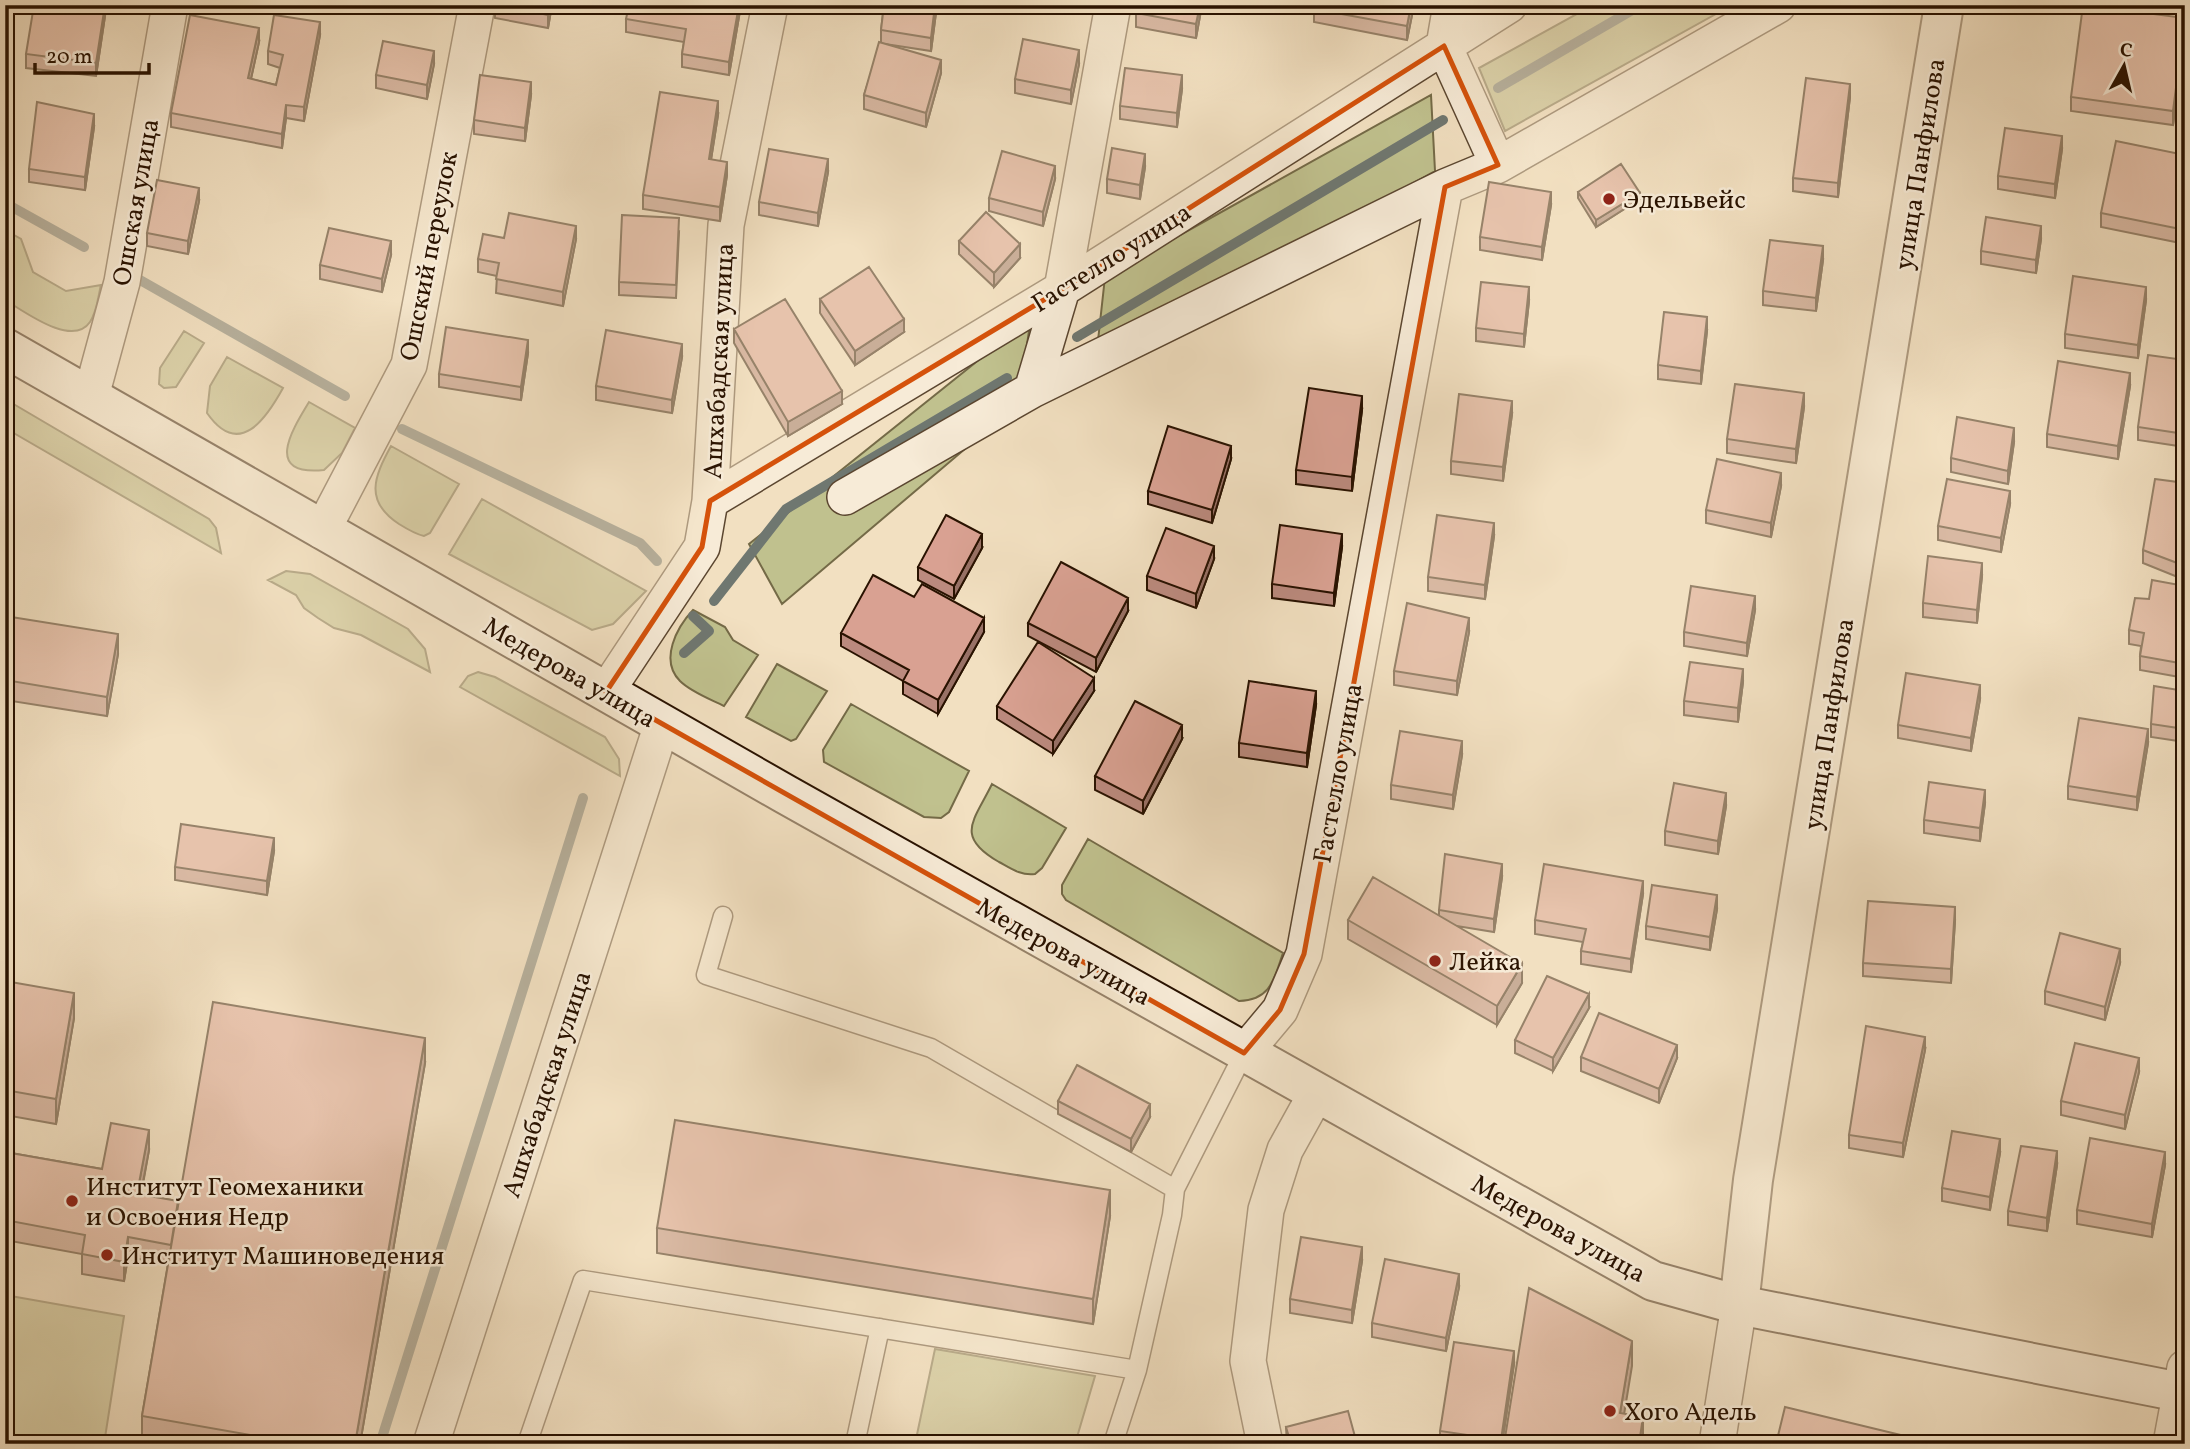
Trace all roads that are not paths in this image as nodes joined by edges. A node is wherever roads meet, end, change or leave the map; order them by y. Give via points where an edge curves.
1 (170, 5) edge
2 (477, 5) edge
3 (771, 5) edge
4 (1113, 5) edge
5 (1451, 5) edge
6 (1508, 5) edge
7 (1778, 5) edge
8 (1944, 5) edge
9 (1444, 46) junction
10 (1498, 165) junction
11 (1445, 187) junction
12 (1062, 289) junction
13 (5, 348) edge
14 (1032, 390) junction
15 (91, 396) junction
16 (845, 497) dead end
17 (710, 501) junction
18 (322, 531) junction
19 (606, 692) junction
20 (662, 724) junction
21 (723, 916) dead end
22 (1244, 1053) junction
23 (1316, 1094) junction
24 (1175, 1189) junction
25 (1739, 1306) junction
26 (880, 1328) junction
27 (1137, 1370) junction
28 (2183, 1384) edge
29 (431, 1444) edge
30 (527, 1444) edge
31 (855, 1444) edge
32 (1113, 1444) edge
33 (1265, 1444) edge
34 (1717, 1444) edge
35 (2171, 1444) edge

1 - 15 street, Ошская улица via 121,282
2 - 18 street, Ошский переулок via 409,365
3 - 17 street, Ашхабадская улица via 726,225
4 - 12 street
5 - 9 street
6 - 9 street, Гастелло улица
7 - 10 street
8 - 25 main road, улица Панфилова via 1754,1180
9 - 10 street
9 - 12 street, Гастелло улица
10 - 11 street
11 - 14 street
11 - 22 street, Гастелло улица via 1304,954 1280,1010
12 - 14 street
12 - 17 street, Гастелло улица
13 - 15 main road, Медерова улица
14 - 16 street
15 - 18 main road, Медерова улица
17 - 19 street, Ашхабадская улица via 702,547
18 - 19 main road, Медерова улица
19 - 20 main road, Медерова улица
20 - 22 main road, Медерова улица
20 - 29 street, Ашхабадская улица
21 - 24 lane via 706,975 931,1048
22 - 23 main road, Медерова улица
22 - 24 lane
23 - 25 main road, Медерова улица via 1653,1281
23 - 33 street via 1285,1150 1266,1210 1248,1361
24 - 27 lane
25 - 28 main road, Медерова улица
25 - 34 street, улица Панфилова
26 - 27 lane
26 - 30 lane via 583,1279
26 - 31 lane
27 - 32 lane
28 - 35 street

